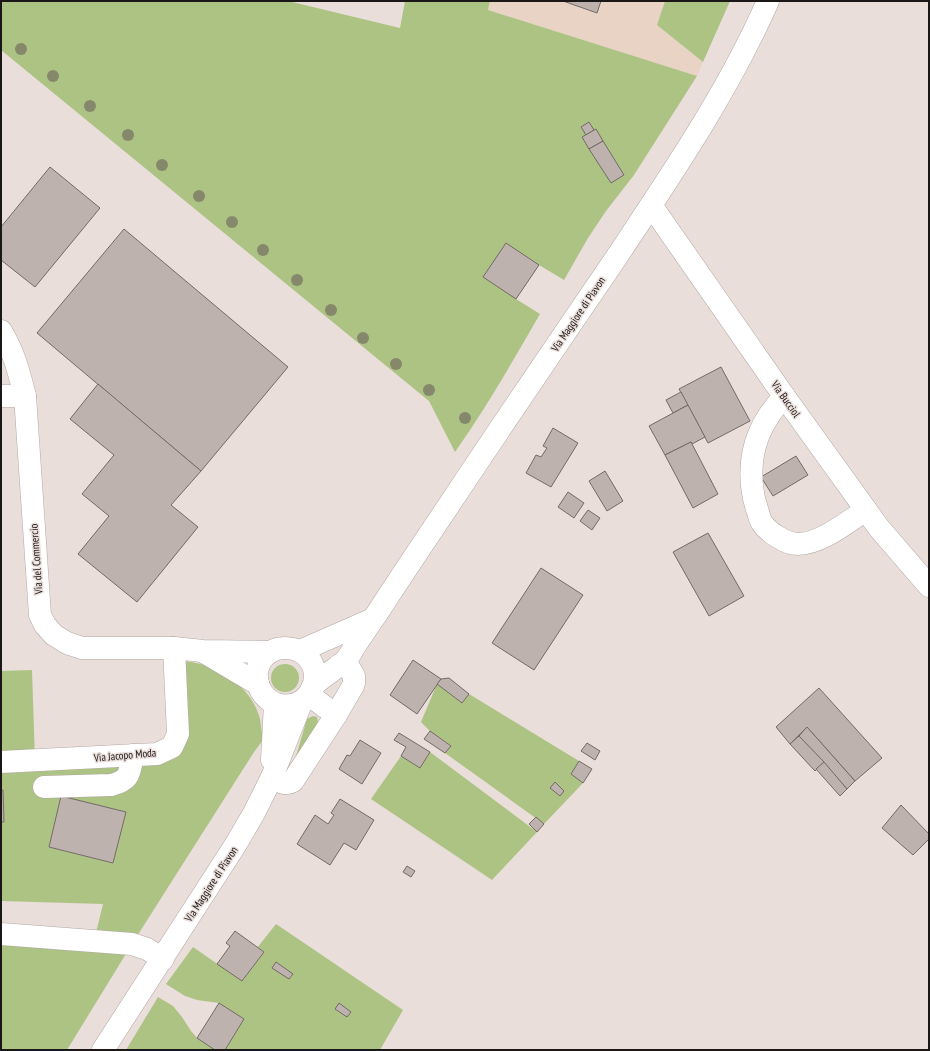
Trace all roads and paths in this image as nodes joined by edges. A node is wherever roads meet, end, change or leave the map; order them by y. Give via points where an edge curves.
1 (768, 1) edge
2 (651, 205) junction
3 (1, 331) edge
4 (1, 396) edge
5 (25, 396) junction
6 (784, 396) junction
7 (866, 510) junction
8 (929, 586) edge
9 (373, 619) junction
10 (174, 648) junction
11 (203, 651) junction
12 (300, 651) junction
13 (270, 652) junction
14 (345, 661) junction
15 (258, 684) junction
16 (308, 694) junction
17 (275, 704) junction
18 (336, 715) junction
19 (133, 755) junction
20 (1, 762) edge
21 (272, 777) junction
22 (44, 787) dead end
23 (1, 934) edge
24 (163, 959) junction
25 (103, 1050) edge

1 - 2 main road, Via Maggiore di Piavon via 726,84
2 - 6 main road, Via Bucciol
2 - 9 main road, Via Maggiore di Piavon
3 - 5 main road, Via del Commercio via 16,363
4 - 5 main road
5 - 10 main road, Via del Commercio via 40,615 45,625 66,643 82,648
6 - 7 main road, Via Bucciol
6 - 7 main road via 769,415 759,434 753,454 752,491 762,523 785,541 799,544 818,540
7 - 8 main road, Via Bucciol
9 - 12 main road
9 - 14 main road, Via Maggiore di Piavon
10 - 11 main road, Via del Commercio
10 - 19 main road, Via Jacopo Moda via 178,734 172,747 157,754
11 - 13 main road, Via del Commercio
11 - 15 main road, Via del Commercio
12 - 13 main road via 285,648
12 - 16 main road, Via Maggiore di Piavon via 308,657 315,676
13 - 15 main road via 259,666
14 - 16 main road, Via Maggiore di Piavon
14 - 18 main road via 354,676 354,683
15 - 17 main road via 261,692
16 - 17 main road, Via Maggiore di Piavon via 294,705
16 - 18 main road
16 - 21 main road, Via Maggiore di Piavon
17 - 21 main road, Via Maggiore di Piavon
18 - 21 main road via 293,781 286,784
19 - 20 main road, Via Jacopo Moda
19 - 22 main road via 129,775 118,783
21 - 24 main road, Via Maggiore di Piavon via 236,844
23 - 24 main road via 132,944 147,949
24 - 25 main road, Via Maggiore di Piavon

